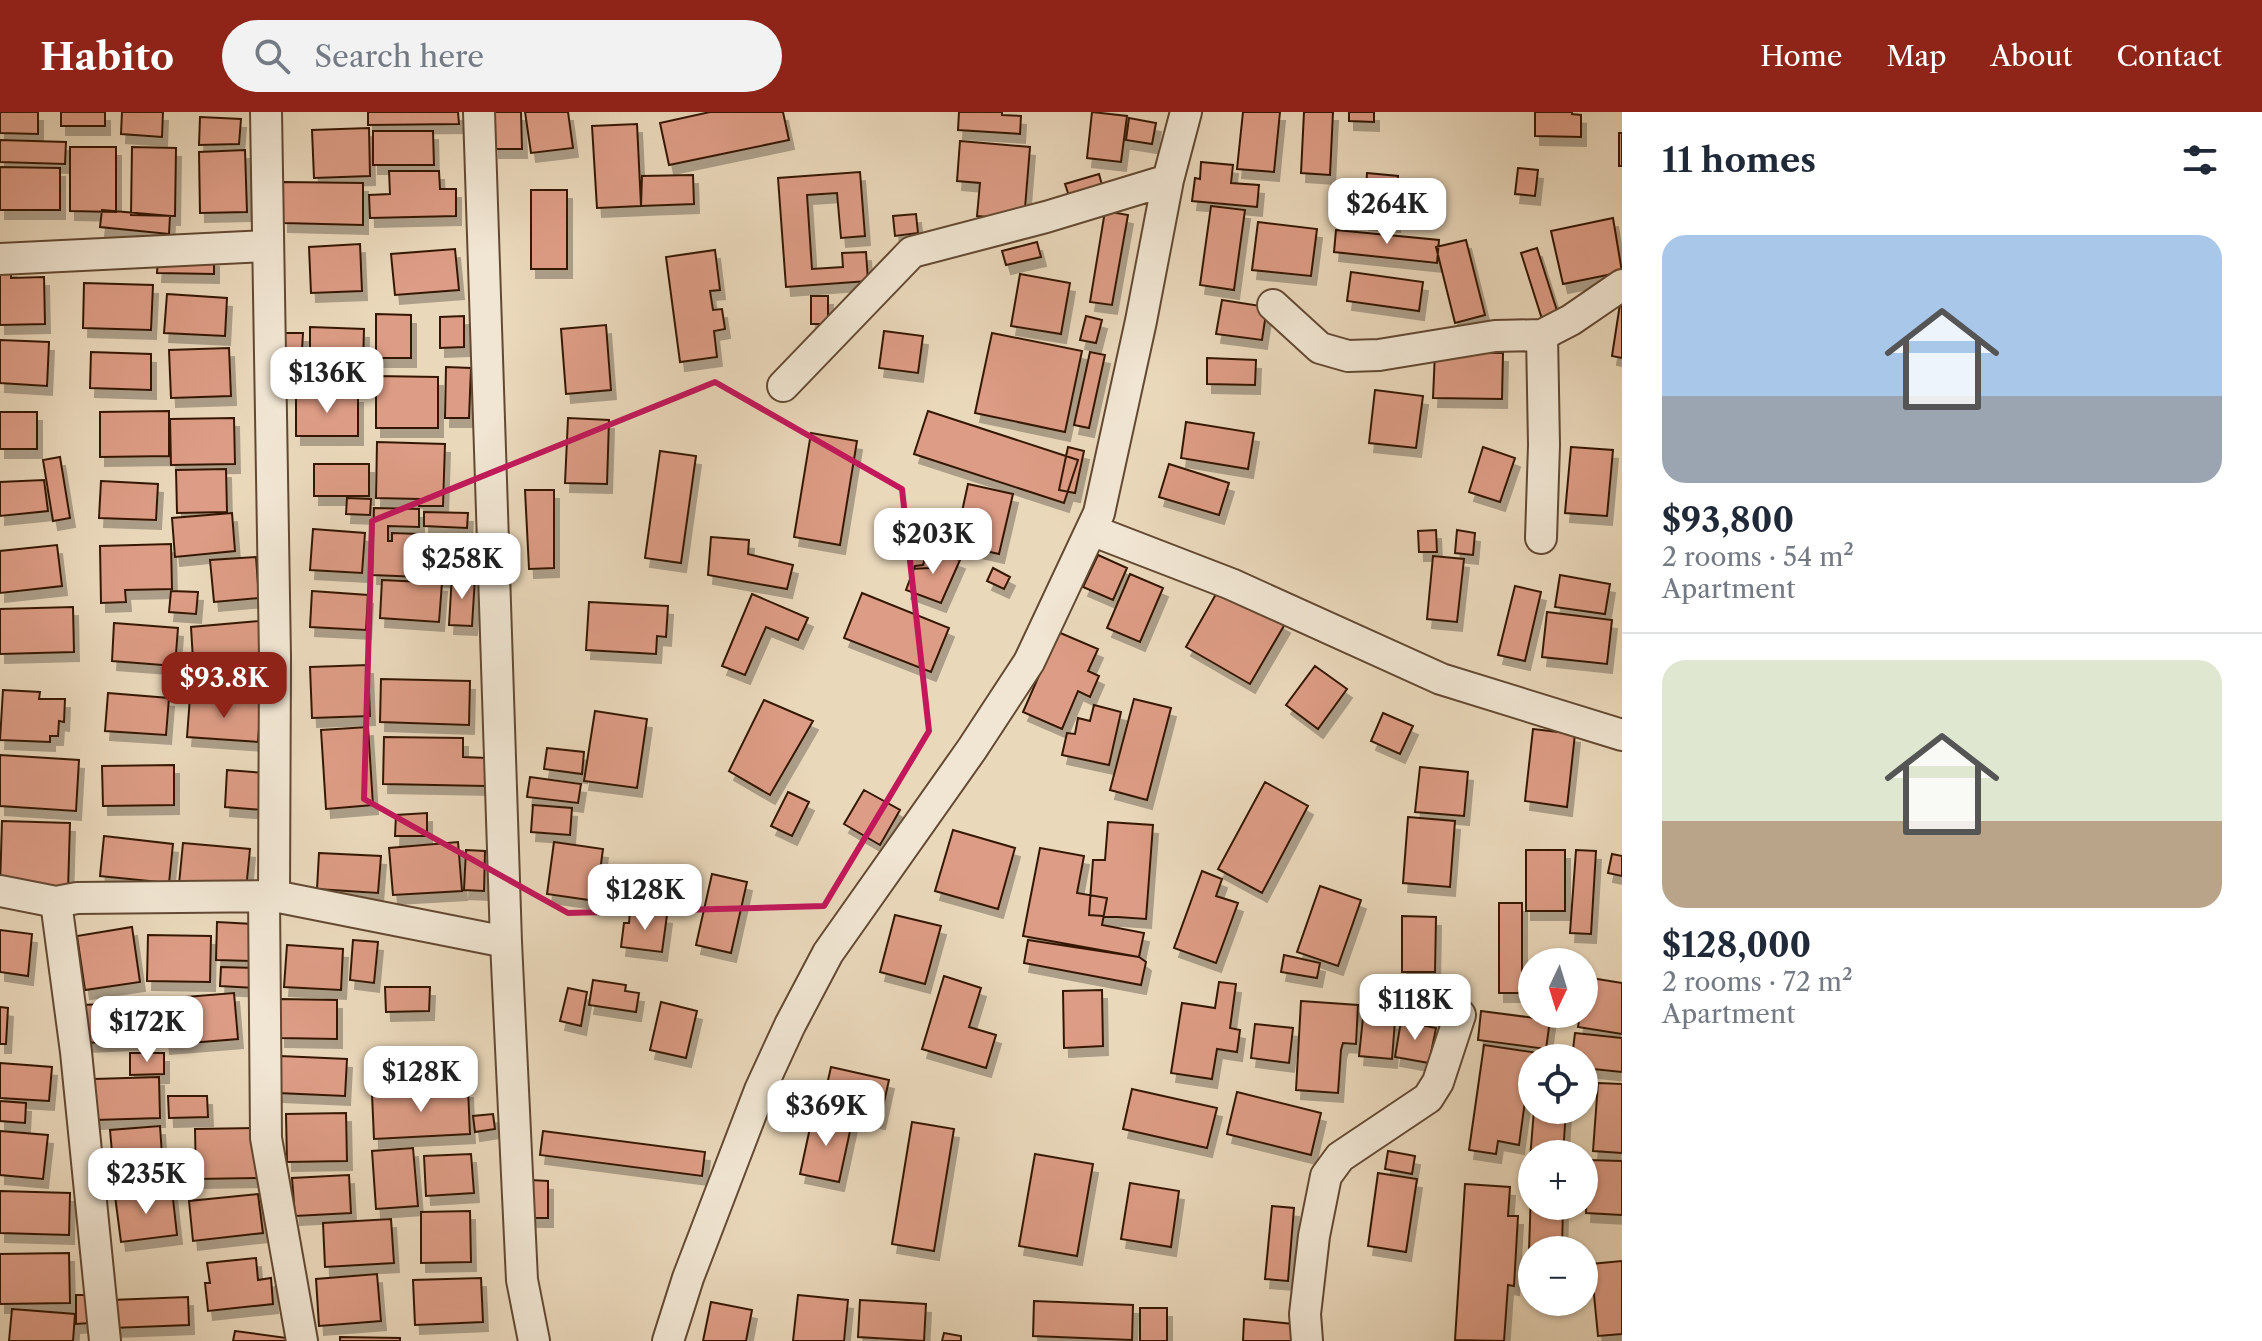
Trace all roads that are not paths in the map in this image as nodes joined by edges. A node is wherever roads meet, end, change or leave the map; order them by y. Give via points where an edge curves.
1 (266, 112) edge
2 (479, 112) edge
3 (1186, 112) edge
4 (1168, 180) junction
5 (266, 246) junction
6 (0, 259) edge
7 (1622, 285) edge
8 (1273, 305) dead end
9 (1542, 335) junction
10 (783, 386) dead end
11 (1091, 530) junction
12 (1541, 538) dead end
13 (1622, 735) edge
14 (0, 891) edge
15 (269, 896) junction
16 (56, 902) junction
17 (506, 942) junction
18 (1460, 1015) dead end
19 (105, 1341) edge
20 (302, 1341) edge
21 (534, 1341) edge
22 (668, 1341) edge
23 (1307, 1341) edge

1 - 5 street
2 - 17 street
3 - 4 street
4 - 10 street via 912,252
4 - 11 street via 1106,483
5 - 6 street
5 - 15 street via 275,657
7 - 9 street
8 - 9 street via 1320,348 1348,356 1495,336
9 - 12 street
11 - 13 street via 1231,584 1441,679
11 - 22 street via 1029,662 828,953 790,1025 760,1090
14 - 16 street
15 - 16 street
15 - 17 street
15 - 20 street via 266,1138
16 - 19 street
17 - 21 street via 522,1280
18 - 23 street via 1428,1098 1340,1157 1326,1176 1312,1251

